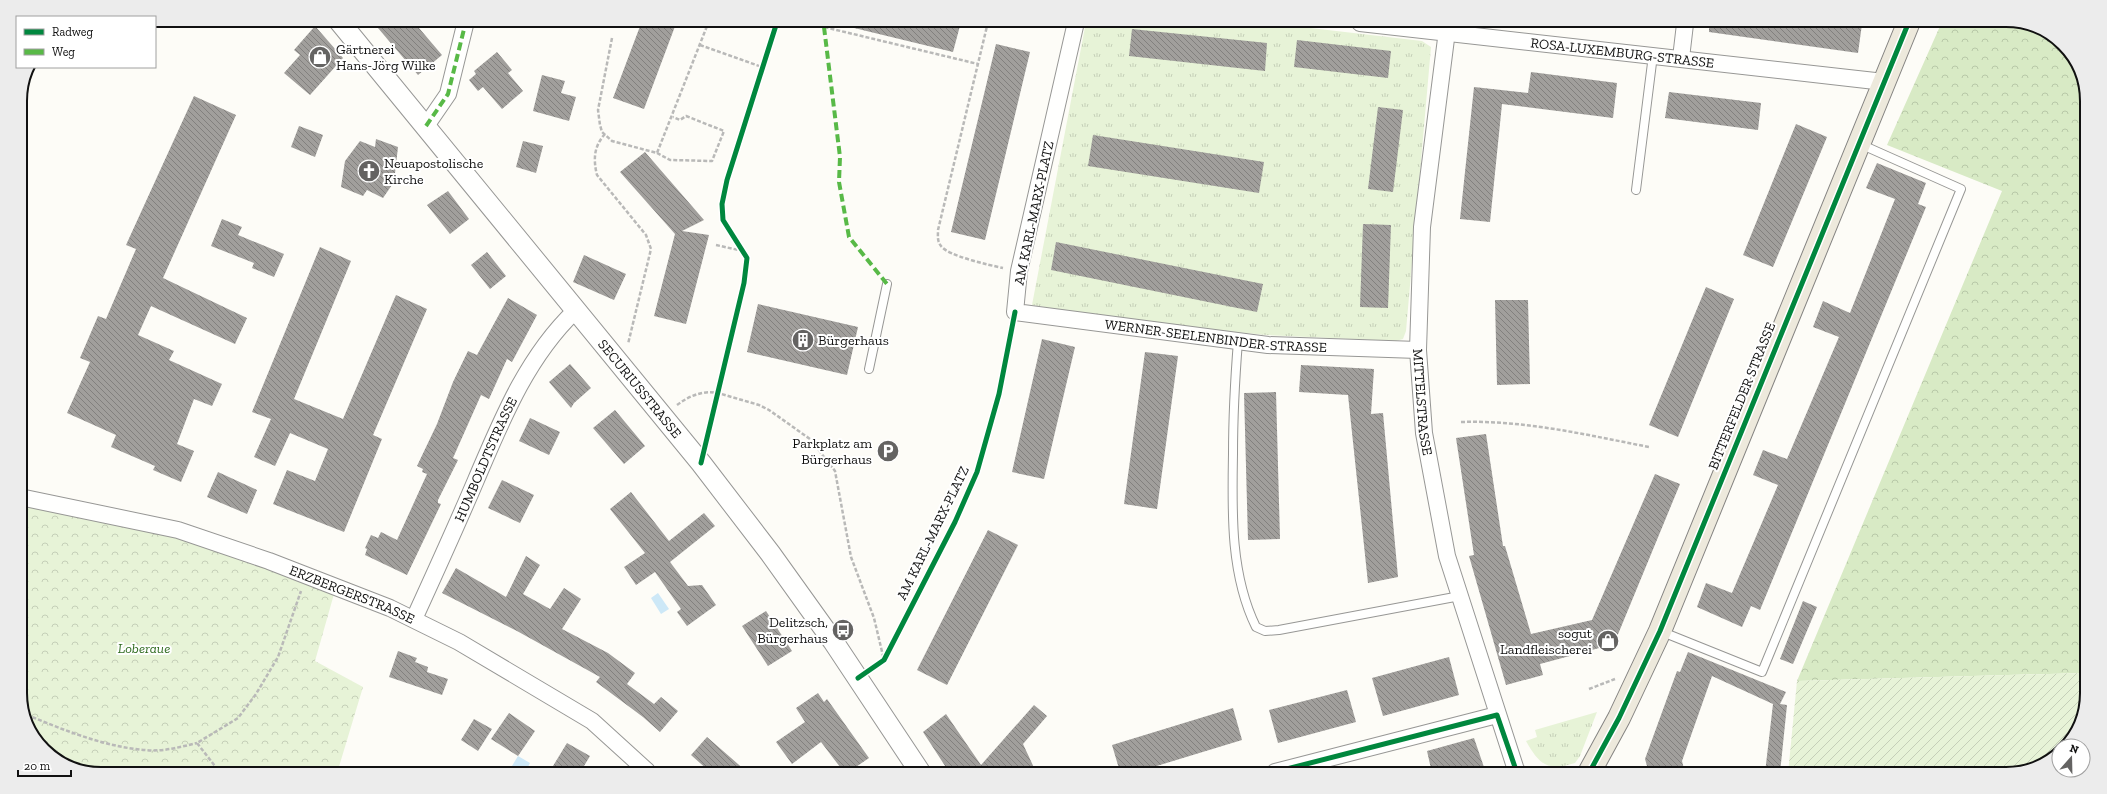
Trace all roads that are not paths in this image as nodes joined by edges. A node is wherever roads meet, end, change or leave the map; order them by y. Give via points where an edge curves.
1 (345, 27) edge
2 (465, 27) edge
3 (1075, 27) edge
4 (1430, 27) edge
5 (1685, 27) edge
6 (1907, 27) edge
7 (1447, 28) edge
8 (1653, 55) junction
9 (1681, 58) junction
10 (1884, 82) junction
11 (426, 126) junction
12 (1859, 144) junction
13 (1636, 190) dead end
14 (887, 284) dead end
15 (575, 311) junction
16 (1015, 312) joint
17 (1238, 341) junction
18 (1418, 350) junction
19 (869, 369) dead end
20 (27, 498) edge
21 (1460, 596) junction
22 (414, 619) junction
23 (1660, 631) junction
24 (1497, 714) junction
25 (1619, 718) junction
26 (643, 767) edge
27 (917, 767) edge
28 (1294, 767) edge
29 (1517, 767) edge
30 (1592, 767) edge
31 (1607, 767) edge

1 - 11 street, SECURIUSSTRASSE
2 - 11 street via 448,94
3 - 16 street, AM KARL-MARX-PLATZ via 1019,271
4 - 7 street, ROSA-LUXEMBURG-STRASSE
5 - 9 street
6 - 10 main road, BITTERFELDER STRASSE
7 - 8 street, ROSA-LUXEMBURG-STRASSE
7 - 18 street, MITTELSTRASSE via 1422,227
8 - 9 street, ROSA-LUXEMBURG-STRASSE
8 - 13 lane
9 - 10 street, ROSA-LUXEMBURG-STRASSE
10 - 12 main road, BITTERFELDER STRASSE
11 - 15 street, SECURIUSSTRASSE
12 - 23 main road, BITTERFELDER STRASSE
12 - 23 lane via 1961,189 1762,672
14 - 19 lane
15 - 22 street, HUMBOLDTSTRASSE via 559,326 532,364 505,411
15 - 27 street, SECURIUSSTRASSE via 701,463 770,553
16 - 17 street, WERNER-SEELENBINDER-STRASSE
17 - 18 street, WERNER-SEELENBINDER-STRASSE via 1289,346
17 - 21 lane via 1234,386 1232,514 1239,572 1256,627 1265,631 1280,630
18 - 21 street, MITTELSTRASSE via 1424,433 1447,556
20 - 22 street, ERZBERGERSTRASSE via 178,530 269,561
21 - 24 street, MITTELSTRASSE
22 - 26 street, ERZBERGERSTRASSE via 459,642 592,721
23 - 25 main road, BITTERFELDER STRASSE
24 - 28 street
24 - 29 street, MITTELSTRASSE
25 - 30 main road, BITTERFELDER STRASSE
25 - 31 main road, BITTERFELDER STRASSE

